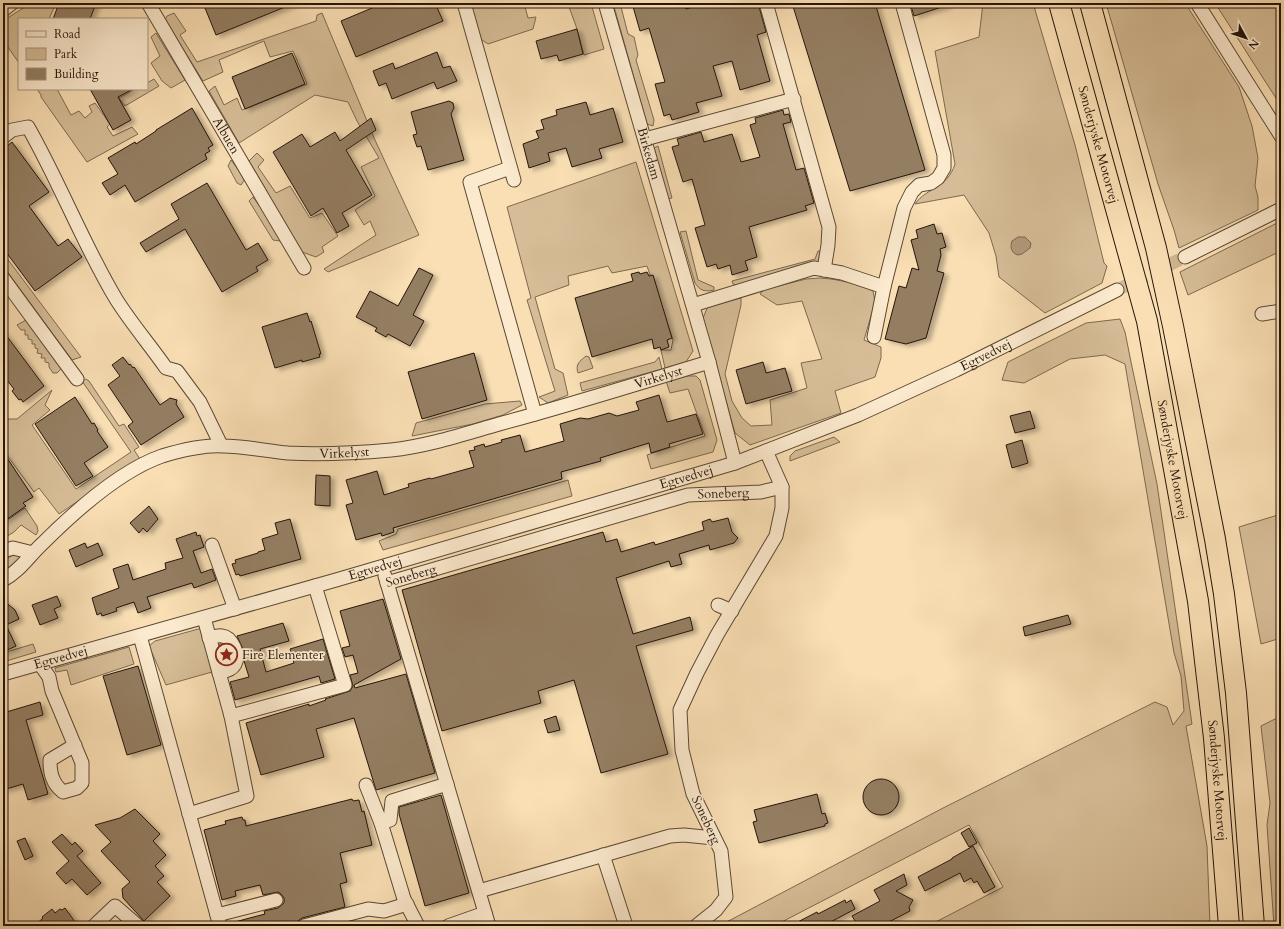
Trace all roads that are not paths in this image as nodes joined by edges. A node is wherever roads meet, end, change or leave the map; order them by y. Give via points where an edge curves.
1 (12, 3) edge
2 (148, 3) edge
3 (464, 3) edge
4 (605, 3) edge
5 (766, 3) edge
6 (902, 3) edge
7 (1059, 3) edge
8 (1090, 3) edge
9 (1198, 3) edge
10 (3, 10) edge
11 (794, 99) junction
12 (1281, 136) edge
13 (3, 137) edge
14 (645, 139) junction
15 (1281, 209) edge
16 (1185, 257) tunnel mouth
17 (304, 268) dead end
18 (824, 270) junction
19 (3, 278) edge
20 (884, 287) junction
21 (1117, 290) tunnel mouth
22 (693, 305) junction
23 (1281, 311) edge
24 (1262, 314) dead end
25 (874, 337) dead end
26 (709, 362) junction
27 (77, 379) dead end
28 (535, 414) junction
29 (222, 446) junction
30 (766, 451) junction
31 (735, 463) junction
32 (782, 487) junction
33 (555, 516) junction
34 (560, 532) junction
35 (212, 545) dead end
36 (3, 551) edge
37 (33, 553) junction
38 (382, 567) junction
39 (8, 578) edge
40 (387, 583) junction
41 (315, 586) junction
42 (718, 605) dead end
43 (235, 609) junction
44 (732, 611) junction
45 (204, 618) junction
46 (140, 636) junction
47 (209, 638) junction
48 (40, 664) junction
49 (219, 673) junction
50 (3, 674) edge
51 (231, 716) junction
52 (75, 746) dead end
53 (447, 784) junction
54 (366, 785) dead end
55 (189, 814) junction
56 (381, 823) junction
57 (714, 838) junction
58 (603, 855) junction
59 (479, 891) junction
60 (276, 900) dead end
61 (407, 904) junction
62 (485, 913) junction
63 (218, 920) edge
64 (94, 926) edge
65 (138, 926) edge
66 (304, 926) edge
67 (418, 926) edge
68 (448, 926) edge
69 (489, 926) edge
70 (626, 926) edge
71 (696, 926) edge
72 (1229, 926) edge
73 (1254, 926) edge

1 - 10 street
2 - 17 street, Albuen
3 - 28 street via 512,174 470,182
4 - 14 street, Birkedam
5 - 11 street
6 - 20 street via 944,155 944,168 938,178 931,183 919,185 912,192 904,208
7 - 72 highway, Sønderjyske Motorvej via 1147,321 1196,585 1214,738
8 - 73 highway, Sønderjyske Motorvej via 1156,248 1215,539 1236,693
9 - 12 street
11 - 14 street
11 - 18 street via 829,227
13 - 29 street via 12,130 28,127 116,299 166,368 177,371 200,402
14 - 22 street, Birkedam
15 - 16 street
18 - 20 street via 842,273
18 - 22 street via 814,268
19 - 27 street
20 - 25 street
21 - 30 street, Egtvedvej via 872,409
22 - 26 street, Birkedam
23 - 24 street
26 - 28 street, Virkelyst
26 - 31 street, Birkedam
28 - 29 street, Virkelyst via 429,443 346,454 287,453
29 - 37 street, Virkelyst via 188,450 161,457 132,471 74,513
30 - 31 street, Egtvedvej
30 - 32 street, Soneberg
31 - 33 street, Egtvedvej
32 - 34 street, Soneberg via 761,492 688,495
32 - 44 street, Soneberg via 782,508 776,536
33 - 34 street
33 - 38 street, Egtvedvej
34 - 40 street, Soneberg
35 - 43 street
36 - 37 street via 14,548
37 - 39 street, Virkelyst
38 - 40 street
38 - 41 street, Egtvedvej
40 - 53 street, Soneberg
41 - 43 street, Egtvedvej
41 - 51 street via 345,685
42 - 44 street
43 - 45 street, Egtvedvej
44 - 57 street, Soneberg via 700,666 680,710 682,750 693,794
45 - 46 street, Egtvedvej
45 - 47 street
46 - 48 street, Egtvedvej
46 - 55 street
47 - 49 street
47 - 49 street via 222,636 229,639 234,646 236,664
48 - 50 street, Egtvedvej
48 - 52 street via 49,677 52,691
49 - 51 street
51 - 55 street via 247,796
53 - 56 street via 392,801 390,820
53 - 59 street, Soneberg
54 - 56 street
55 - 63 street
56 - 61 street
57 - 58 street via 670,836
57 - 71 street, Soneberg via 721,851 726,897 716,910
58 - 59 street
58 - 70 street
59 - 62 street, Soneberg
60 - 63 street
61 - 66 street via 384,910 368,909
61 - 67 street
62 - 68 street
62 - 69 street, Soneberg
64 - 65 street via 115,906

